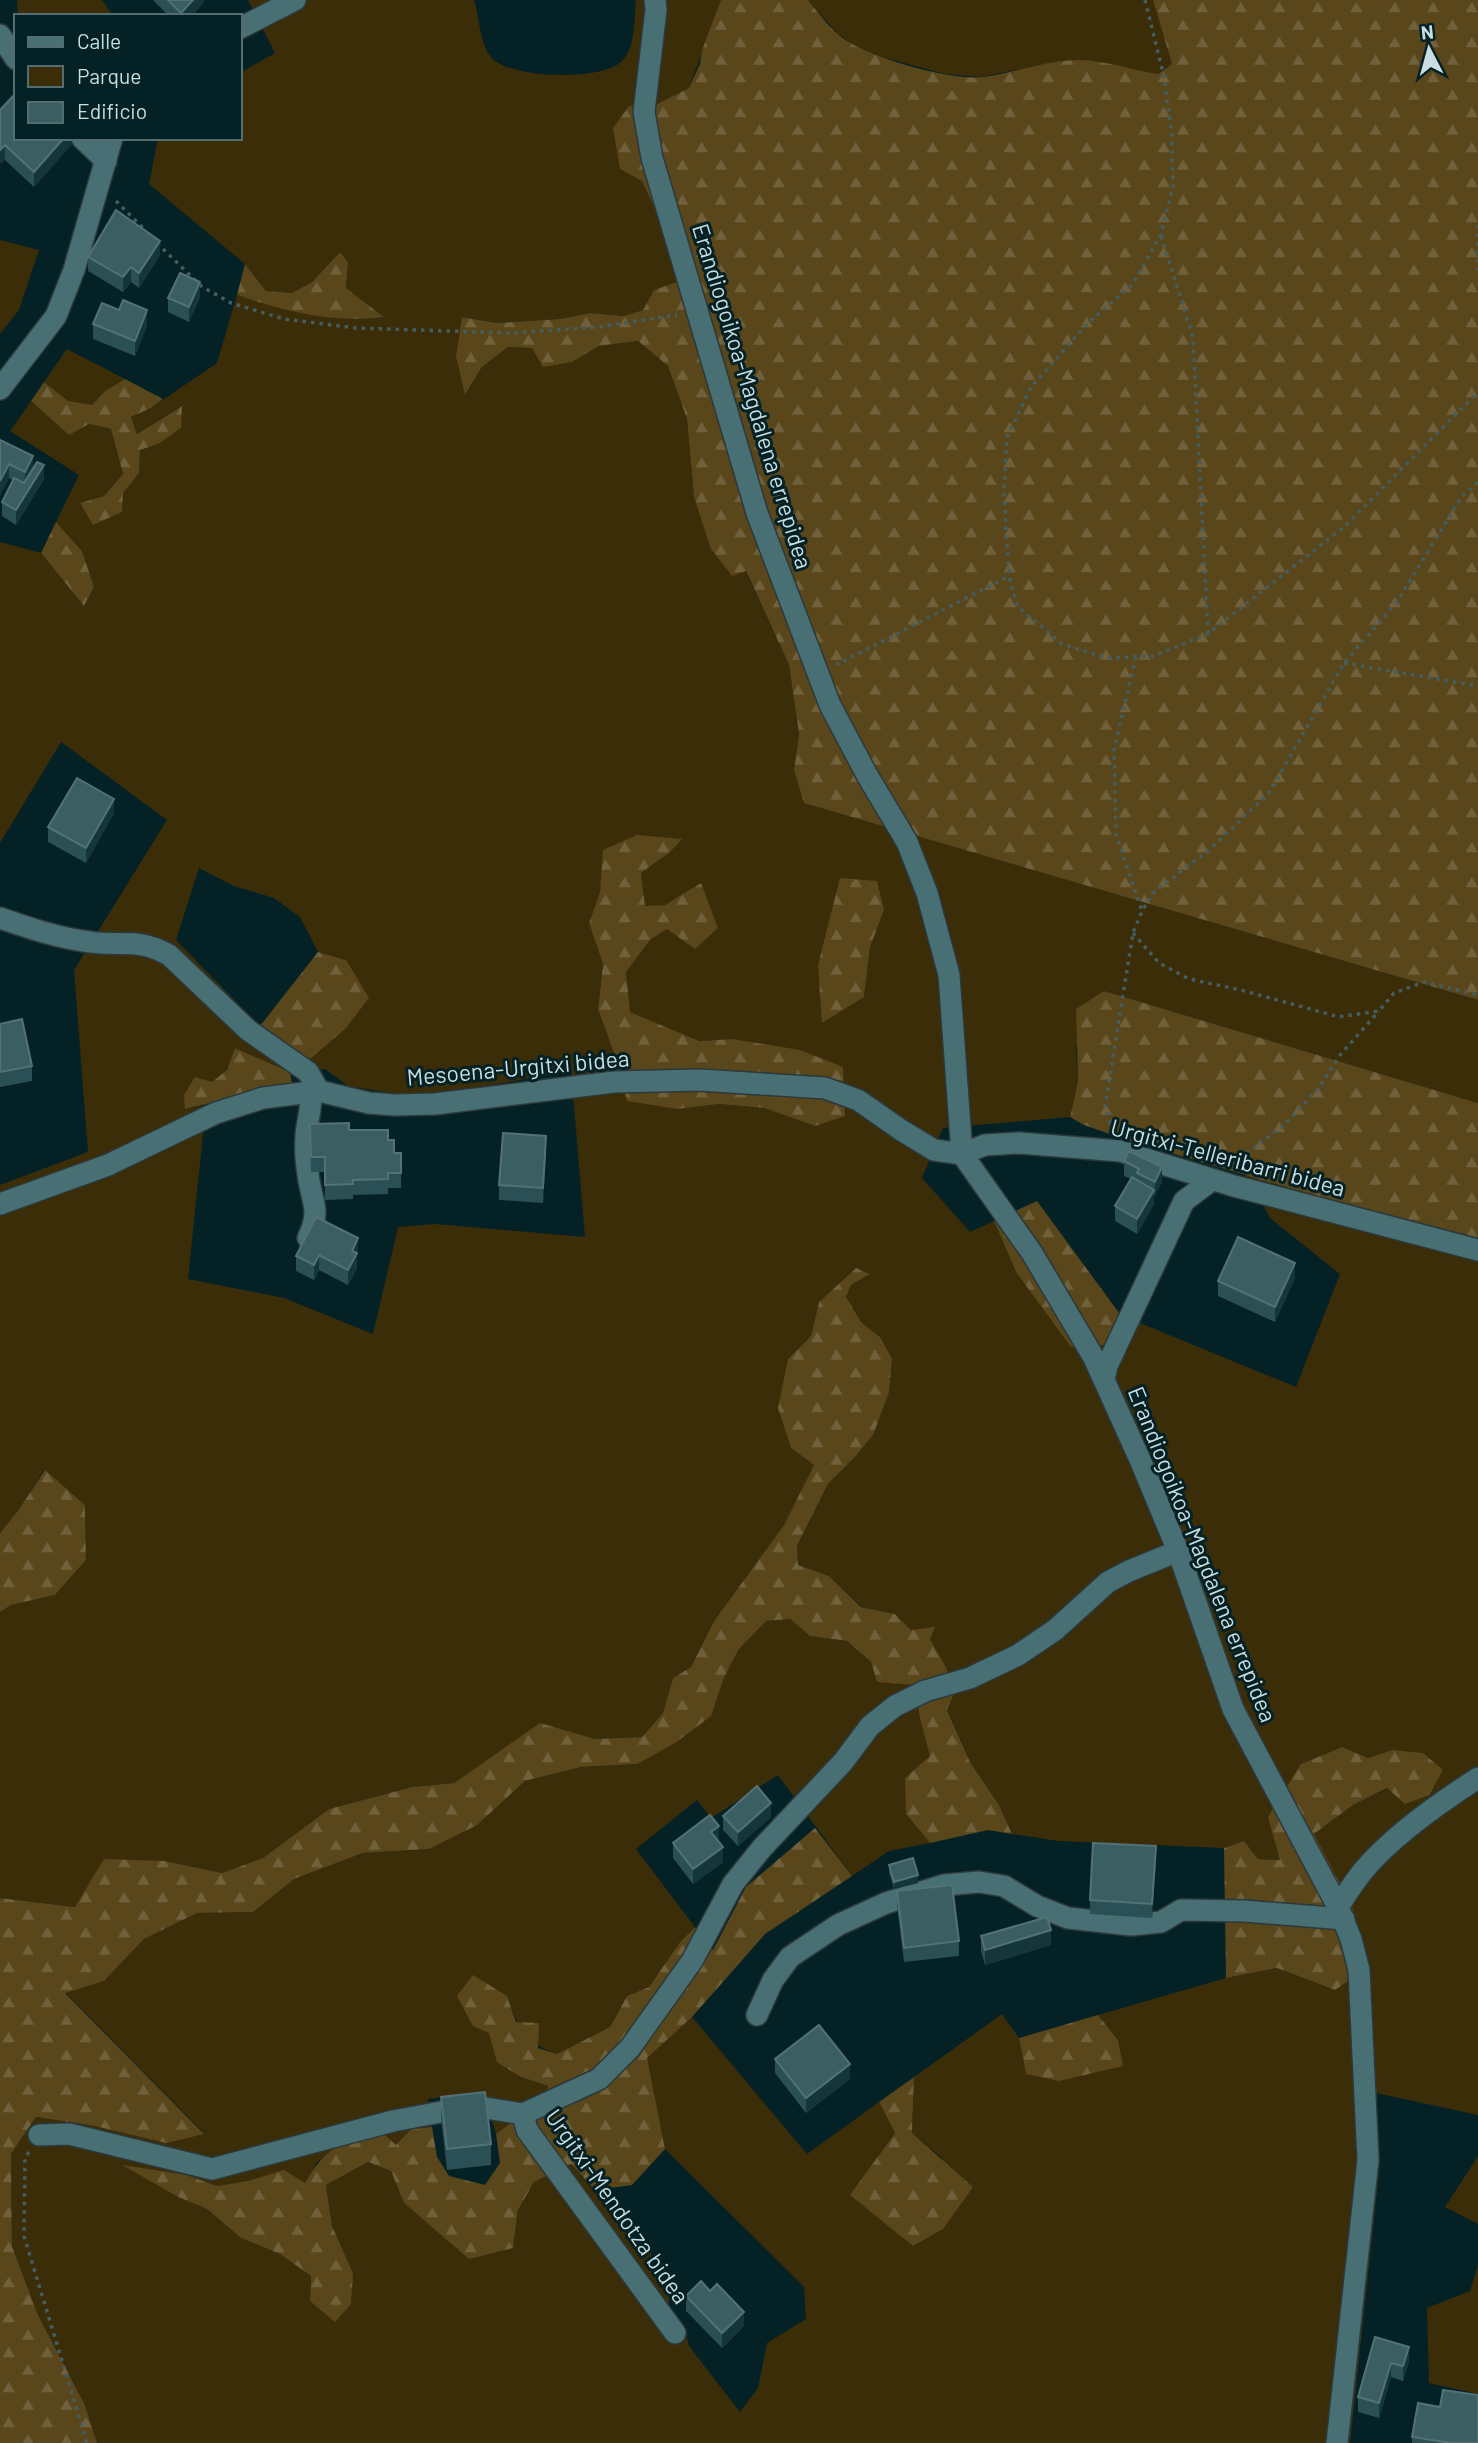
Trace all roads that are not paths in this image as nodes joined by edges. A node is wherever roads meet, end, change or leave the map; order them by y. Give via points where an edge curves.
1 (295, 0) edge
2 (655, 0) edge
3 (242, 27) edge
4 (0, 35) edge
5 (14, 56) edge
6 (84, 140) edge
7 (111, 140) edge
8 (106, 161) junction
9 (0, 390) edge
10 (0, 918) edge
11 (315, 1092) junction
12 (962, 1154) junction
13 (1212, 1180) junction
14 (0, 1204) edge
15 (308, 1238) edge
16 (1478, 1250) edge
17 (1104, 1380) junction
18 (1178, 1551) junction
19 (1478, 1778) edge
20 (1341, 1913) junction
21 (757, 2015) dead end
22 (523, 2114) junction
23 (39, 2135) road end
24 (675, 2333) dead end
25 (1337, 2443) edge

1 - 3 street
2 - 12 street, Erandiogoikoa-Magdalena errepidea via 644,112 652,158 757,513 830,705 907,842 927,892 949,975
4 - 5 street
6 - 8 street
7 - 8 street
8 - 9 street via 56,316
10 - 11 street via 69,939 156,947 248,1030 308,1072
11 - 12 street, Mesoena-Urgitxi bidea via 395,1105 614,1082 699,1080 825,1088 858,1100 934,1150
11 - 14 street, Mesoena-Urgitxi bidea via 263,1098 216,1113 108,1165
11 - 15 street via 306,1135 316,1212
12 - 13 street, Urgitxi-Telleribarri bidea via 985,1145 1019,1143 1119,1150
12 - 17 street, Erandiogoikoa-Magdalena errepidea via 1032,1253
13 - 16 street, Urgitxi-Telleribarri bidea
13 - 17 street via 1184,1201
17 - 18 street, Erandiogoikoa-Magdalena errepidea
18 - 20 street, Erandiogoikoa-Magdalena errepidea via 1233,1709
18 - 22 street, Urgitxi-Mendotza bidea via 1108,1582 1055,1630 1018,1655 970,1678 925,1691 870,1726 733,1884 692,1961 630,2048 599,2079
19 - 20 street via 1440,1802 1363,1871
20 - 21 street via 1181,1910 1161,1922 1131,1925 1068,1918 1004,1886 979,1882 944,1885 886,1903 838,1925 790,1957
20 - 25 street, Erandiogoikoa-Magdalena errepidea via 1359,1970 1368,2160
22 - 23 street via 473,2106 212,2169 69,2134
22 - 24 street, Urgitxi-Mendotza bidea via 527,2130

